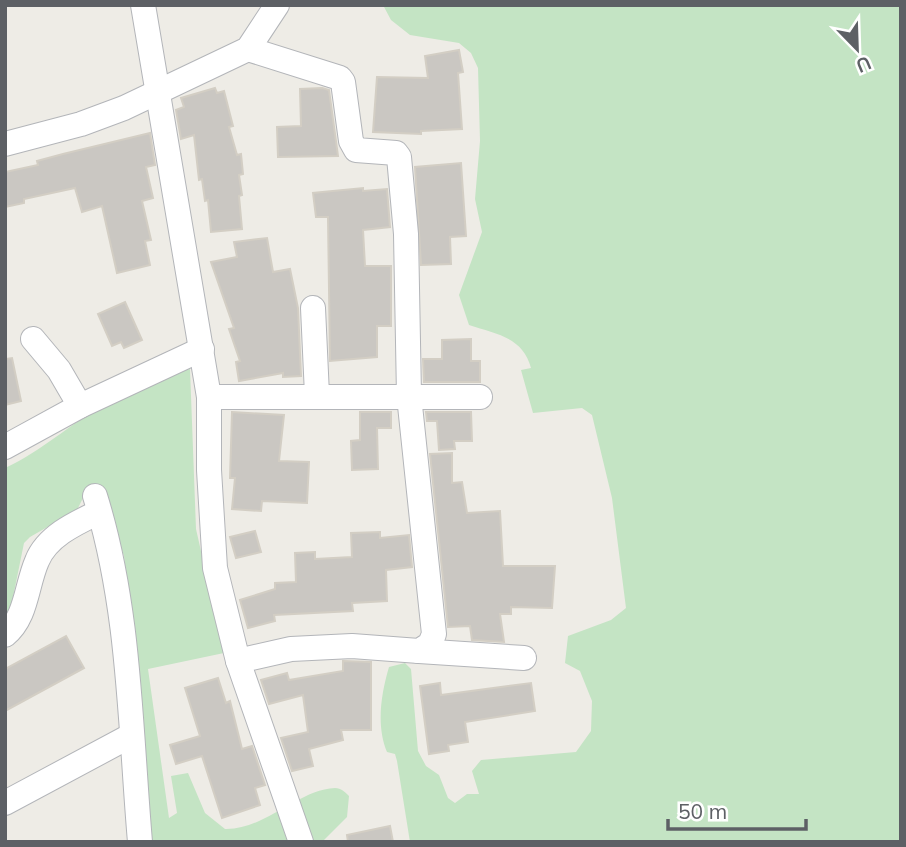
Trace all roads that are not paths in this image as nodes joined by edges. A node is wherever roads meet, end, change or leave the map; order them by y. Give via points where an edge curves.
1 (143, 5) edge
2 (277, 5) edge
3 (248, 49) junction
4 (158, 93) junction
5 (5, 144) edge
6 (313, 308) dead end
7 (33, 339) dead end
8 (201, 349) junction
9 (317, 395) junction
10 (410, 396) junction
11 (209, 397) junction
12 (480, 397) dead end
13 (80, 406) junction
14 (5, 447) edge
15 (5, 635) edge
16 (419, 651) junction
17 (524, 658) dead end
18 (238, 661) junction
19 (132, 735) junction
20 (5, 803) edge
21 (140, 842) edge
22 (301, 842) edge

1 - 4 street
2 - 3 street
3 - 4 street
3 - 10 street via 340,78 355,150 399,157
4 - 5 street via 81,124
4 - 8 street
6 - 9 street
7 - 13 street
8 - 11 street
8 - 13 street
9 - 10 street
9 - 11 street
10 - 12 street
10 - 16 street via 434,634 430,644
11 - 18 street via 215,568
13 - 14 street
15 - 19 street via 16,625 37,560 46,547 97,504 120,594
16 - 17 street
16 - 18 street via 352,646 291,649
18 - 22 street
19 - 20 street
19 - 21 street

